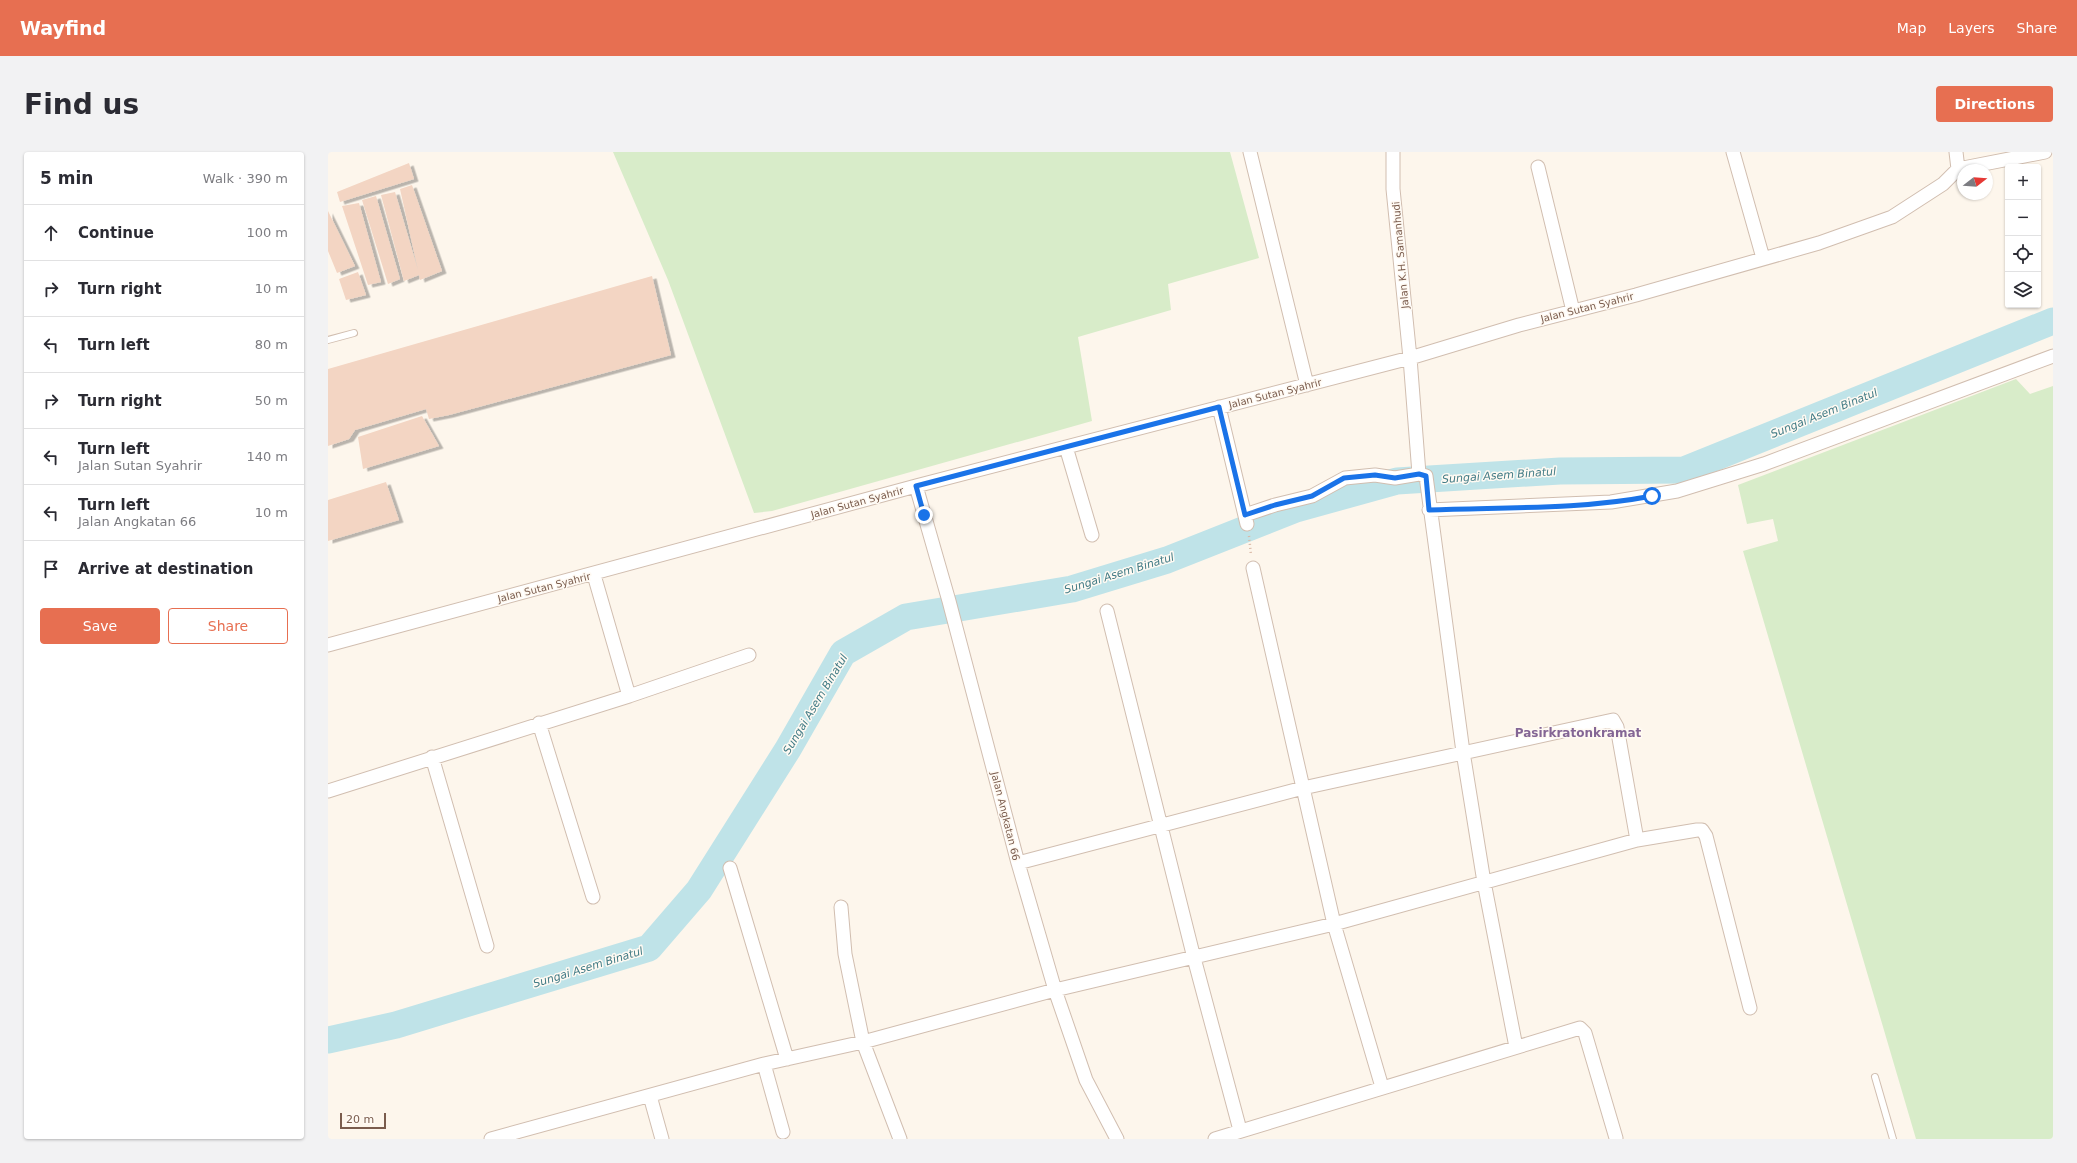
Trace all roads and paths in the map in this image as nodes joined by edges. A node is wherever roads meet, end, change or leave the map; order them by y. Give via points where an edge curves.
1 (1250, 152) edge
2 (1393, 152) edge
3 (1733, 152) edge
4 (1956, 152) edge
5 (2045, 152) edge
6 (2018, 162) edge
7 (1957, 164) edge
8 (1993, 165) edge
9 (1538, 167) dead end
10 (1957, 171) edge
11 (1763, 258) junction
12 (1574, 311) junction
13 (354, 333) dead end
14 (328, 340) edge
15 (2053, 356) edge
16 (1410, 358) junction
17 (1307, 385) junction
18 (1219, 407) junction
19 (1066, 447) junction
20 (1422, 475) junction
21 (916, 486) junction
22 (1429, 509) junction
23 (1246, 520) junction
24 (1092, 535) dead end
25 (1253, 568) joint
26 (594, 575) junction
27 (1107, 610) dead end
28 (328, 645) edge
29 (749, 655) dead end
30 (629, 696) junction
31 (538, 723) junction
32 (1463, 752) junction
33 (432, 757) junction
34 (1303, 788) junction
35 (328, 791) edge
36 (1161, 826) junction
37 (1637, 840) junction
38 (1018, 863) junction
39 (730, 868) dead end
40 (1484, 882) junction
41 (593, 897) dead end
42 (841, 907) dead end
43 (1334, 924) junction
44 (487, 946) dead end
45 (1194, 958) junction
46 (1055, 990) junction
47 (1750, 1008) dead end
48 (863, 1042) junction
49 (1516, 1047) junction
50 (787, 1059) junction
51 (764, 1064) junction
52 (1875, 1077) dead end
53 (1382, 1087) junction
54 (650, 1096) junction
55 (1240, 1130) junction
56 (783, 1132) dead end
57 (1616, 1138) dead end
58 (491, 1139) edge
59 (662, 1139) edge
60 (900, 1139) edge
61 (1117, 1139) edge
62 (1215, 1139) edge
63 (1893, 1139) edge

1 - 17 street
2 - 16 street, Jalan K.H. Samanhudi via 1393,189
3 - 11 street
4 - 7 street
5 - 6 street, Jalan Sutan Syahrir
6 - 8 street, Jalan Sutan Syahrir
9 - 12 street
10 - 11 street, Jalan Sutan Syahrir via 1931,192 1883,222
11 - 12 street, Jalan Sutan Syahrir
12 - 16 street, Jalan Sutan Syahrir
13 - 14 lane
15 - 22 street via 1764,464 1676,491 1611,502
16 - 17 street, Jalan Sutan Syahrir
16 - 20 street, Jalan K.H. Samanhudi
17 - 18 street, Jalan Sutan Syahrir
18 - 19 street, Jalan Sutan Syahrir
18 - 23 street
19 - 21 street, Jalan Sutan Syahrir
19 - 24 street
20 - 22 street, Jalan K.H. Samanhudi
20 - 23 street via 1344,478 1312,496 1275,505
21 - 26 street, Jalan Sutan Syahrir
21 - 38 street, Jalan Angkatan 66 via 960,640
22 - 32 street, Jalan K.H. Samanhudi
23 - 25 path
25 - 34 street
26 - 28 street, Jalan Sutan Syahrir
26 - 30 street
27 - 36 street
29 - 30 street
30 - 31 street
31 - 33 street
31 - 41 street
32 - 34 street
32 - 37 street via 1614,721
32 - 40 street, Jalan K.H. Samanhudi
33 - 35 street
33 - 44 street
34 - 36 street
34 - 43 street
36 - 38 street
36 - 45 street
37 - 40 street
37 - 47 street via 1697,830 1705,832
38 - 46 street, Jalan Angkatan 66
39 - 50 street
40 - 43 street
40 - 49 street, Jalan K.H. Samanhudi
42 - 48 street via 845,954
43 - 45 street
43 - 53 street
45 - 46 street
45 - 55 street
46 - 48 street
46 - 61 street, Jalan Angkatan 66 via 1086,1080
48 - 50 street
48 - 60 street
49 - 53 street
49 - 57 street via 1582,1028
50 - 51 street
51 - 54 street
51 - 56 street
52 - 63 lane
53 - 55 street
54 - 58 street
54 - 59 street
55 - 62 street

